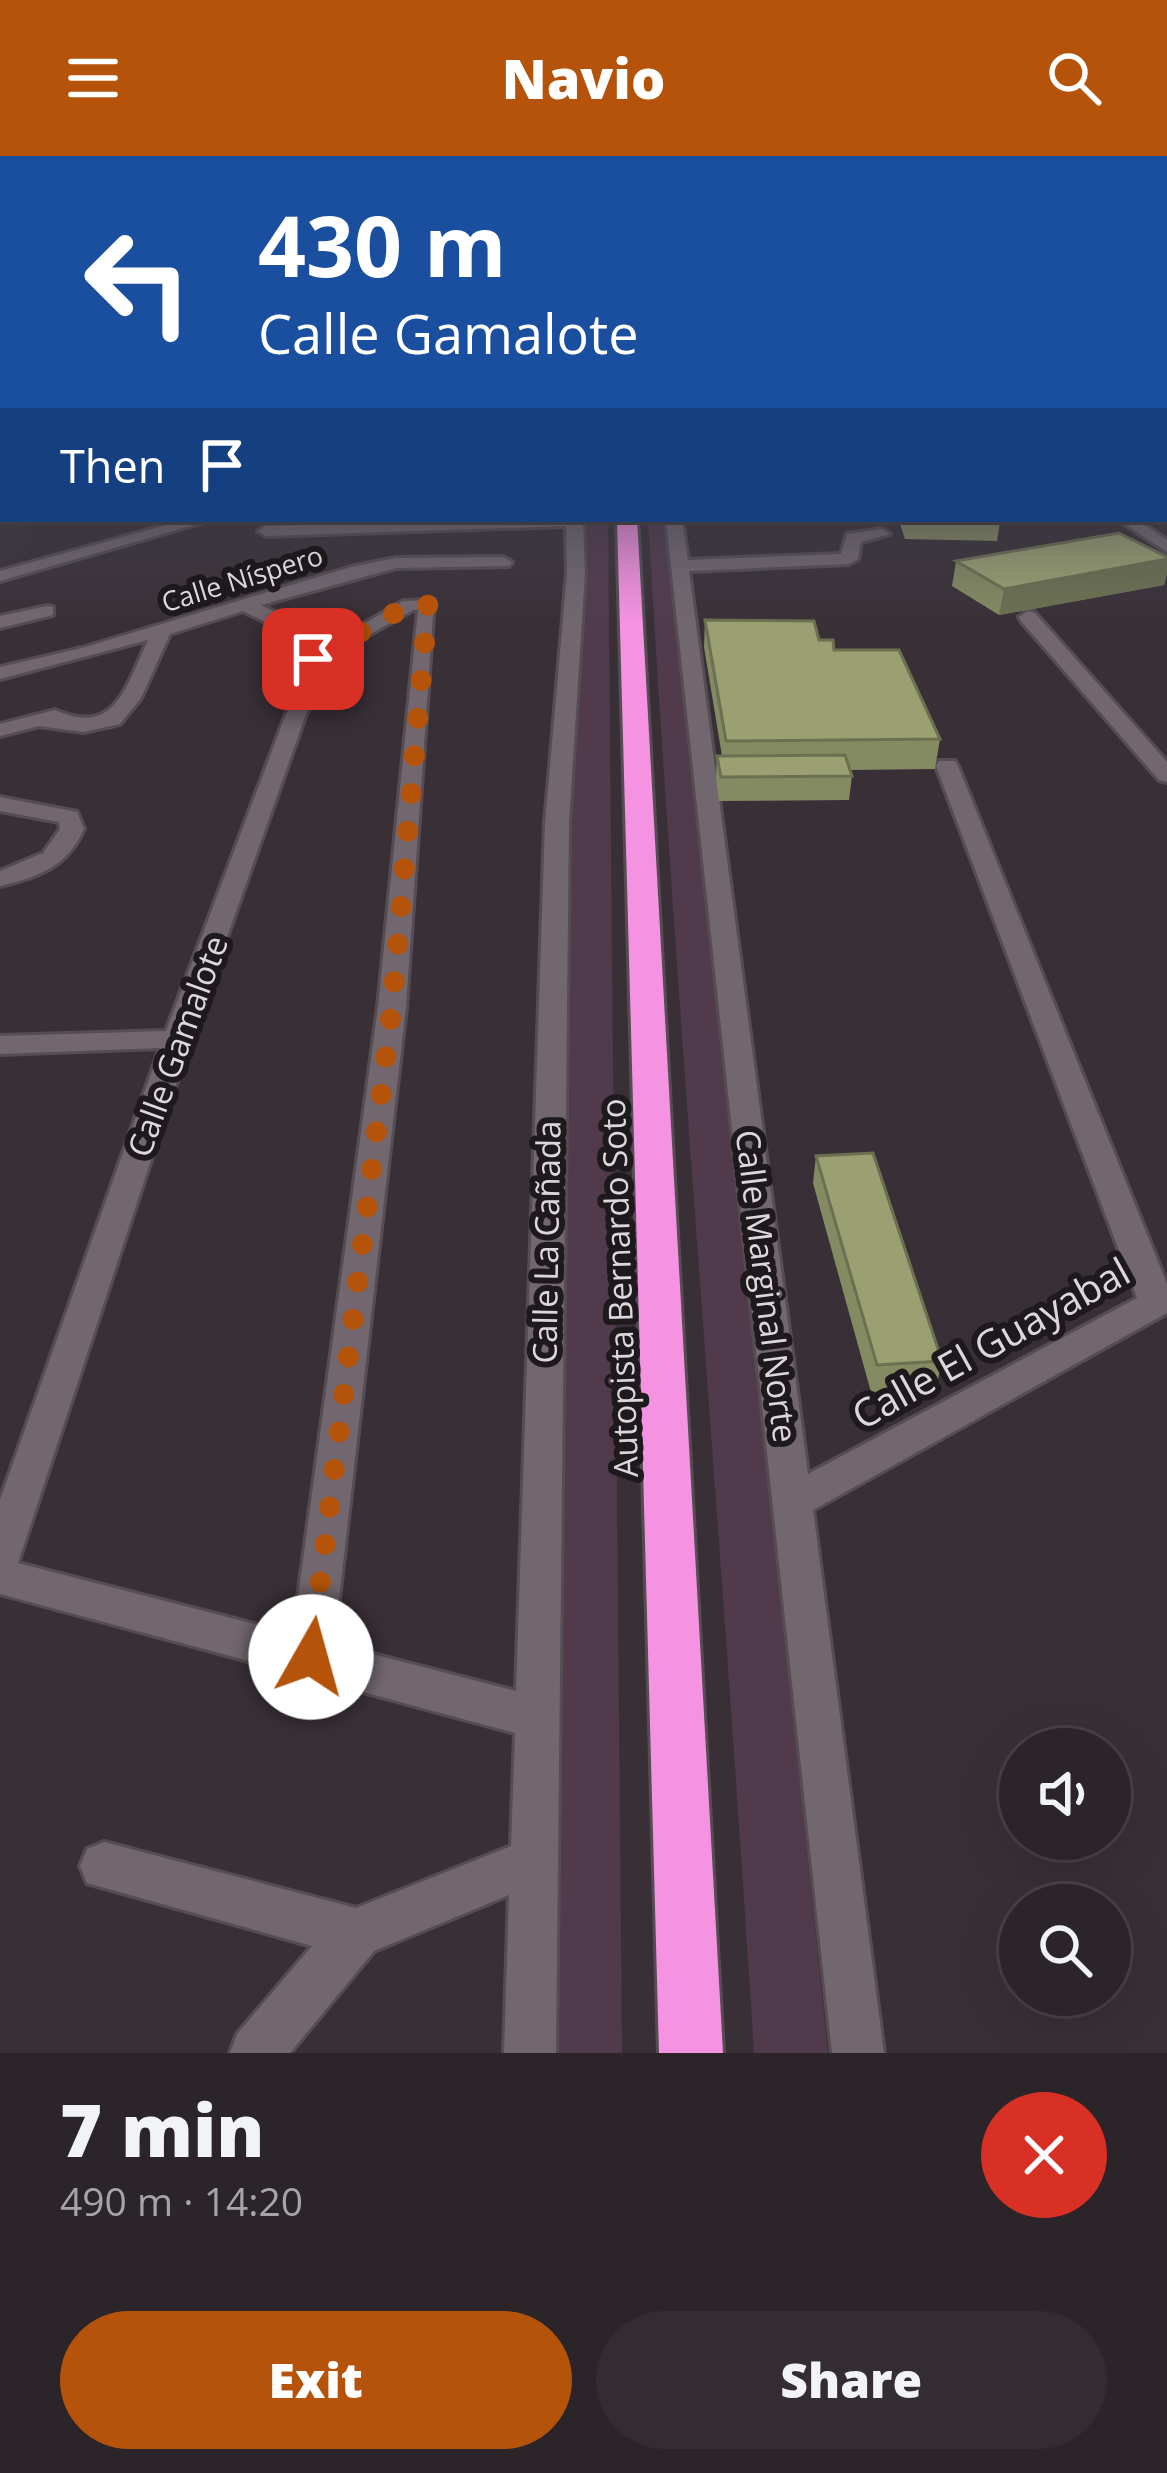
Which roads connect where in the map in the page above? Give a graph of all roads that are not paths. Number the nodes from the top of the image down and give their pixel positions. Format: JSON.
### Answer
{"nodes":[{"id":1,"x":195,"y":522,"type":"edge"},
{"id":2,"x":518,"y":522,"type":"edge"},
{"id":3,"x":574,"y":522,"type":"edge"},
{"id":4,"x":627,"y":522,"type":"edge"},
{"id":5,"x":674,"y":522,"type":"edge"},
{"id":6,"x":1130,"y":522,"type":"edge"},
{"id":7,"x":266,"y":531,"type":"dead end"},
{"id":8,"x":882,"y":534,"type":"dead end"},
{"id":9,"x":1167,"y":547,"type":"edge"},
{"id":10,"x":503,"y":561,"type":"dead end"},
{"id":11,"x":678,"y":566,"type":"junction"},
{"id":12,"x":0,"y":576,"type":"edge"},
{"id":13,"x":246,"y":604,"type":"junction"},
{"id":14,"x":47,"y":611,"type":"dead end"},
{"id":15,"x":1028,"y":617,"type":"dead end"},
{"id":16,"x":0,"y":622,"type":"edge"},
{"id":17,"x":162,"y":630,"type":"junction"},
{"id":18,"x":306,"y":636,"type":"dead end"},
{"id":19,"x":0,"y":673,"type":"edge"},
{"id":20,"x":0,"y":730,"type":"edge"},
{"id":21,"x":947,"y":766,"type":"dead end"},
{"id":22,"x":1167,"y":775,"type":"edge"},
{"id":23,"x":0,"y":804,"type":"edge"},
{"id":24,"x":0,"y":879,"type":"edge"},
{"id":25,"x":177,"y":1040,"type":"junction"},
{"id":26,"x":0,"y":1045,"type":"edge"},
{"id":27,"x":1161,"y":1300,"type":"edge"},
{"id":28,"x":794,"y":1501,"type":"junction"},
{"id":29,"x":0,"y":1558,"type":"edge"},
{"id":30,"x":0,"y":1576,"type":"edge"},
{"id":31,"x":311,"y":1657,"type":"junction"},
{"id":32,"x":537,"y":1718,"type":"junction"},
{"id":33,"x":535,"y":1860,"type":"junction"},
{"id":34,"x":104,"y":1866,"type":"dead end"},
{"id":35,"x":356,"y":1933,"type":"junction"},
{"id":36,"x":256,"y":2053,"type":"edge"},
{"id":37,"x":530,"y":2053,"type":"edge"},
{"id":38,"x":691,"y":2053,"type":"edge"},
{"id":39,"x":858,"y":2053,"type":"edge"}],
"edges":[{"from":1,"to":12,"type":"street"},
{"from":2,"to":7,"type":"street","name":"Calle La Cañada"},
{"from":3,"to":32,"type":"street","name":"Calle La Cañada"},
{"from":4,"to":38,"type":"highway","name":"Autopista Bernardo Soto"},
{"from":5,"to":11,"type":"street","name":"Calle Marginal Norte"},
{"from":6,"to":9,"type":"street"},
{"from":8,"to":11,"type":"street"},
{"from":10,"to":13,"type":"street","name":"Calle Níspero"},
{"from":11,"to":28,"type":"street","name":"Calle Marginal Norte"},
{"from":13,"to":17,"type":"street","name":"Calle Níspero"},
{"from":13,"to":18,"type":"street"},
{"from":14,"to":16,"type":"street"},
{"from":15,"to":22,"type":"street"},
{"from":17,"to":19,"type":"street","name":"Calle Níspero"},
{"from":17,"to":20,"type":"street"},
{"from":21,"to":27,"type":"street"},
{"from":23,"to":24,"type":"street"},
{"from":25,"to":26,"type":"street"},
{"from":25,"to":29,"type":"street","name":"Calle Gamalote"},
{"from":25,"to":31,"type":"street","name":"Calle Gamalote"},
{"from":27,"to":28,"type":"street","name":"Calle El Guayabal"},
{"from":28,"to":39,"type":"street","name":"Calle Marginal Norte"},
{"from":30,"to":31,"type":"street"},
{"from":31,"to":32,"type":"street"},
{"from":32,"to":33,"type":"street","name":"Calle La Cañada"},
{"from":33,"to":35,"type":"street"},
{"from":33,"to":37,"type":"street","name":"Calle La Cañada"},
{"from":34,"to":35,"type":"street"},
{"from":35,"to":36,"type":"street"}]}
